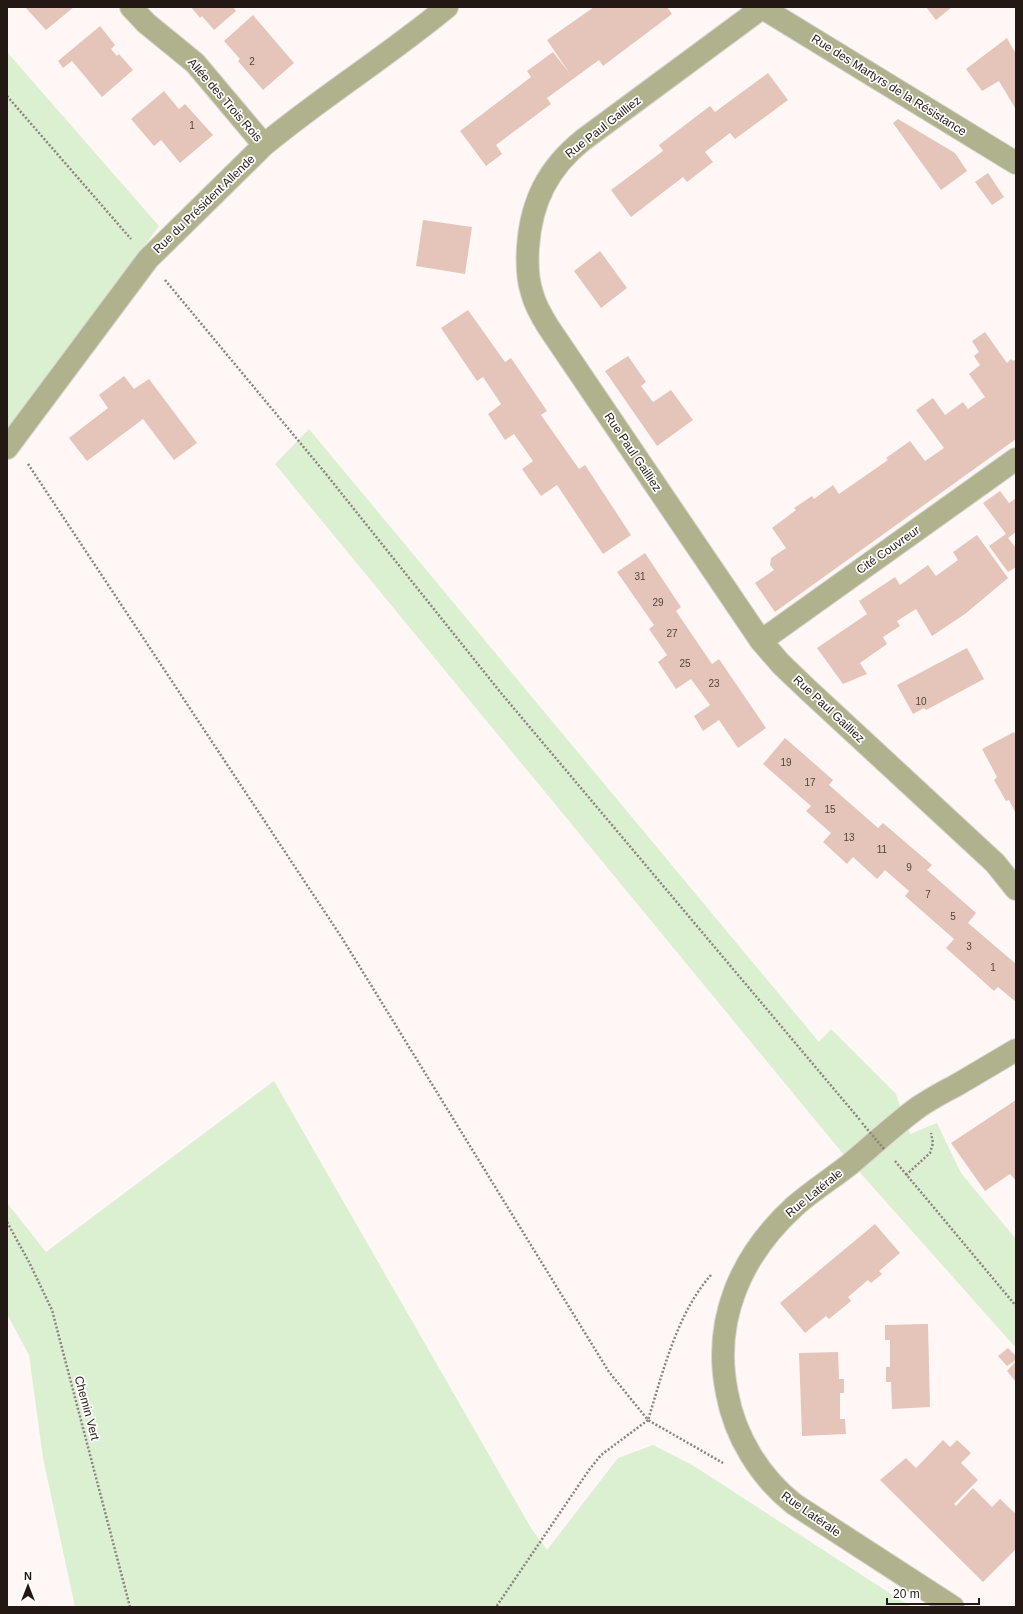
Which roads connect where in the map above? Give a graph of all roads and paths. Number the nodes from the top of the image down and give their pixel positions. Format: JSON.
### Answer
{"nodes":[{"id":1,"x":131,"y":7,"type":"edge"},
{"id":2,"x":446,"y":7,"type":"edge"},
{"id":3,"x":762,"y":7,"type":"edge"},
{"id":4,"x":7,"y":96,"type":"edge"},
{"id":5,"x":264,"y":145,"type":"junction"},
{"id":6,"x":1016,"y":163,"type":"edge"},
{"id":7,"x":148,"y":259,"type":"junction"},
{"id":8,"x":10,"y":444,"type":"edge"},
{"id":9,"x":1016,"y":459,"type":"edge"},
{"id":10,"x":761,"y":641,"type":"junction"},
{"id":11,"x":1016,"y":889,"type":"edge"},
{"id":12,"x":1016,"y":1050,"type":"edge"},
{"id":13,"x":914,"y":1111,"type":"junction"},
{"id":14,"x":881,"y":1150,"type":"junction"},
{"id":15,"x":893,"y":1159,"type":"dead end"},
{"id":16,"x":906,"y":1175,"type":"junction"},
{"id":17,"x":7,"y":1222,"type":"edge"},
{"id":18,"x":1016,"y":1306,"type":"edge"},
{"id":19,"x":130,"y":1607,"type":"edge"},
{"id":20,"x":496,"y":1607,"type":"edge"},
{"id":21,"x":953,"y":1607,"type":"edge"}],
"edges":[{"from":1,"to":5,"type":"street","name":"Allée des Trois Rois"},
{"from":2,"to":5,"type":"street","name":"Rue du Président Allende"},
{"from":3,"to":6,"type":"street","name":"Rue des Martyrs de la Résistance"},
{"from":3,"to":10,"type":"street","name":"Rue Paul Gailliez"},
{"from":4,"to":7,"type":"path"},
{"from":5,"to":7,"type":"street","name":"Rue du Président Allende"},
{"from":7,"to":8,"type":"street","name":"Rue du Président Allende"},
{"from":7,"to":14,"type":"path","bridge":true},
{"from":8,"to":20,"type":"path"},
{"from":9,"to":10,"type":"street","name":"Cité Couvreur"},
{"from":10,"to":11,"type":"street","name":"Rue Paul Gailliez"},
{"from":12,"to":13,"type":"street","name":"Rue Latérale"},
{"from":13,"to":14,"type":"street","name":"Rue Latérale"},
{"from":13,"to":16,"type":"path"},
{"from":14,"to":21,"type":"street","name":"Rue Latérale"},
{"from":15,"to":16,"type":"path"},
{"from":16,"to":18,"type":"path"},
{"from":17,"to":19,"type":"path","name":"Chemin Vert"}]}
